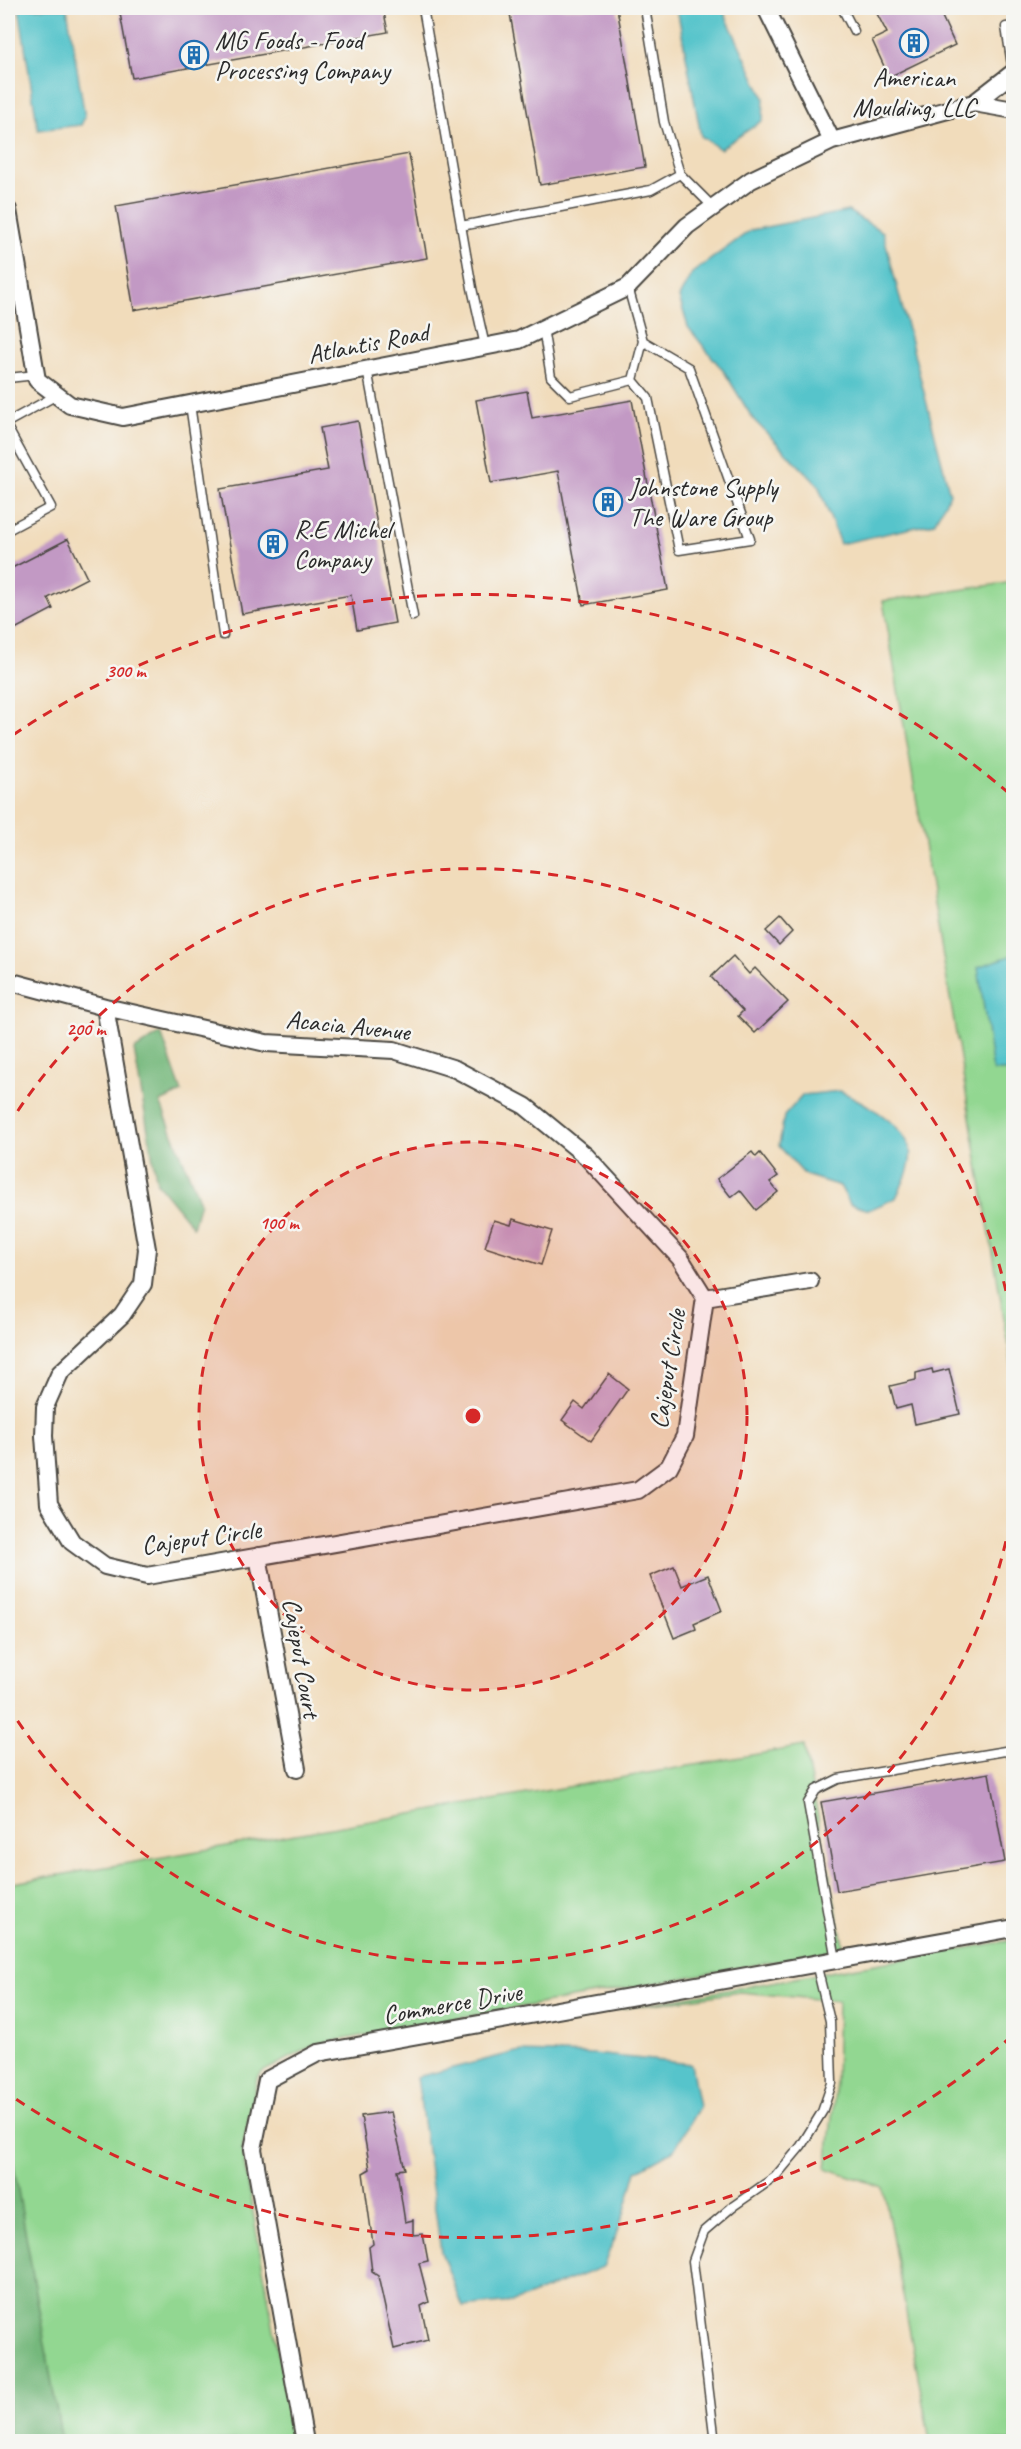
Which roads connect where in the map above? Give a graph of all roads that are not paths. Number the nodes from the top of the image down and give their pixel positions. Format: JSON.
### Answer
{"nodes":[{"id":1,"x":423,"y":8,"type":"edge"},
{"id":2,"x":645,"y":8,"type":"edge"},
{"id":3,"x":766,"y":8,"type":"edge"},
{"id":4,"x":842,"y":8,"type":"edge"},
{"id":5,"x":1014,"y":26,"type":"edge"},
{"id":6,"x":854,"y":31,"type":"dead end"},
{"id":7,"x":1013,"y":72,"type":"edge"},
{"id":8,"x":974,"y":103,"type":"junction"},
{"id":9,"x":1014,"y":110,"type":"edge"},
{"id":10,"x":832,"y":141,"type":"junction"},
{"id":11,"x":680,"y":174,"type":"junction"},
{"id":12,"x":713,"y":207,"type":"junction"},
{"id":13,"x":8,"y":210,"type":"edge"},
{"id":14,"x":461,"y":226,"type":"junction"},
{"id":15,"x":628,"y":287,"type":"junction"},
{"id":16,"x":543,"y":328,"type":"junction"},
{"id":17,"x":643,"y":341,"type":"junction"},
{"id":18,"x":485,"y":346,"type":"junction"},
{"id":19,"x":367,"y":369,"type":"junction"},
{"id":20,"x":36,"y":375,"type":"junction"},
{"id":21,"x":8,"y":378,"type":"edge"},
{"id":22,"x":633,"y":380,"type":"junction"},
{"id":23,"x":57,"y":395,"type":"junction"},
{"id":24,"x":190,"y":404,"type":"junction"},
{"id":25,"x":8,"y":422,"type":"edge"},
{"id":26,"x":8,"y":429,"type":"edge"},
{"id":27,"x":8,"y":530,"type":"edge"},
{"id":28,"x":413,"y":616,"type":"dead end"},
{"id":29,"x":223,"y":635,"type":"dead end"},
{"id":30,"x":8,"y":981,"type":"edge"},
{"id":31,"x":105,"y":1007,"type":"junction"},
{"id":32,"x":810,"y":1281,"type":"dead end"},
{"id":33,"x":705,"y":1298,"type":"junction"},
{"id":34,"x":258,"y":1556,"type":"junction"},
{"id":35,"x":1014,"y":1755,"type":"edge"},
{"id":36,"x":297,"y":1769,"type":"dead end"},
{"id":37,"x":1014,"y":1928,"type":"edge"},
{"id":38,"x":836,"y":1960,"type":"junction"},
{"id":39,"x":816,"y":1964,"type":"junction"},
{"id":40,"x":305,"y":2442,"type":"edge"},
{"id":41,"x":715,"y":2442,"type":"edge"}],
"edges":[{"from":1,"to":14,"type":"lane"},
{"from":2,"to":11,"type":"lane"},
{"from":3,"to":10,"type":"street"},
{"from":4,"to":6,"type":"lane"},
{"from":5,"to":7,"type":"lane"},
{"from":7,"to":8,"type":"street","name":"Atlantis Road"},
{"from":8,"to":9,"type":"street","name":"Atlantis Road"},
{"from":8,"to":10,"type":"street","name":"Atlantis Road"},
{"from":10,"to":12,"type":"street","name":"Atlantis Road"},
{"from":11,"to":12,"type":"lane"},
{"from":11,"to":14,"type":"lane"},
{"from":12,"to":15,"type":"street","name":"Atlantis Road"},
{"from":13,"to":20,"type":"street"},
{"from":14,"to":18,"type":"lane"},
{"from":15,"to":16,"type":"street","name":"Atlantis Road"},
{"from":15,"to":17,"type":"lane"},
{"from":16,"to":18,"type":"street","name":"Atlantis Road"},
{"from":16,"to":22,"type":"lane"},
{"from":17,"to":22,"type":"lane"},
{"from":17,"to":22,"type":"lane"},
{"from":18,"to":19,"type":"street","name":"Atlantis Road"},
{"from":19,"to":24,"type":"street","name":"Atlantis Road"},
{"from":19,"to":28,"type":"lane"},
{"from":20,"to":21,"type":"lane"},
{"from":20,"to":23,"type":"street","name":"Atlantis Road"},
{"from":23,"to":24,"type":"street","name":"Atlantis Road"},
{"from":23,"to":25,"type":"lane"},
{"from":24,"to":29,"type":"lane"},
{"from":26,"to":27,"type":"lane"},
{"from":30,"to":31,"type":"street","name":"Acacia Avenue"},
{"from":31,"to":33,"type":"street","name":"Acacia Avenue"},
{"from":31,"to":34,"type":"street","name":"Cajeput Circle"},
{"from":32,"to":33,"type":"street"},
{"from":33,"to":34,"type":"street","name":"Cajeput Circle"},
{"from":34,"to":36,"type":"street","name":"Cajeput Court"},
{"from":35,"to":38,"type":"lane"},
{"from":37,"to":38,"type":"street","name":"Commerce Drive"},
{"from":38,"to":39,"type":"street","name":"Commerce Drive"},
{"from":39,"to":40,"type":"street","name":"Commerce Drive"},
{"from":39,"to":41,"type":"lane"}]}
